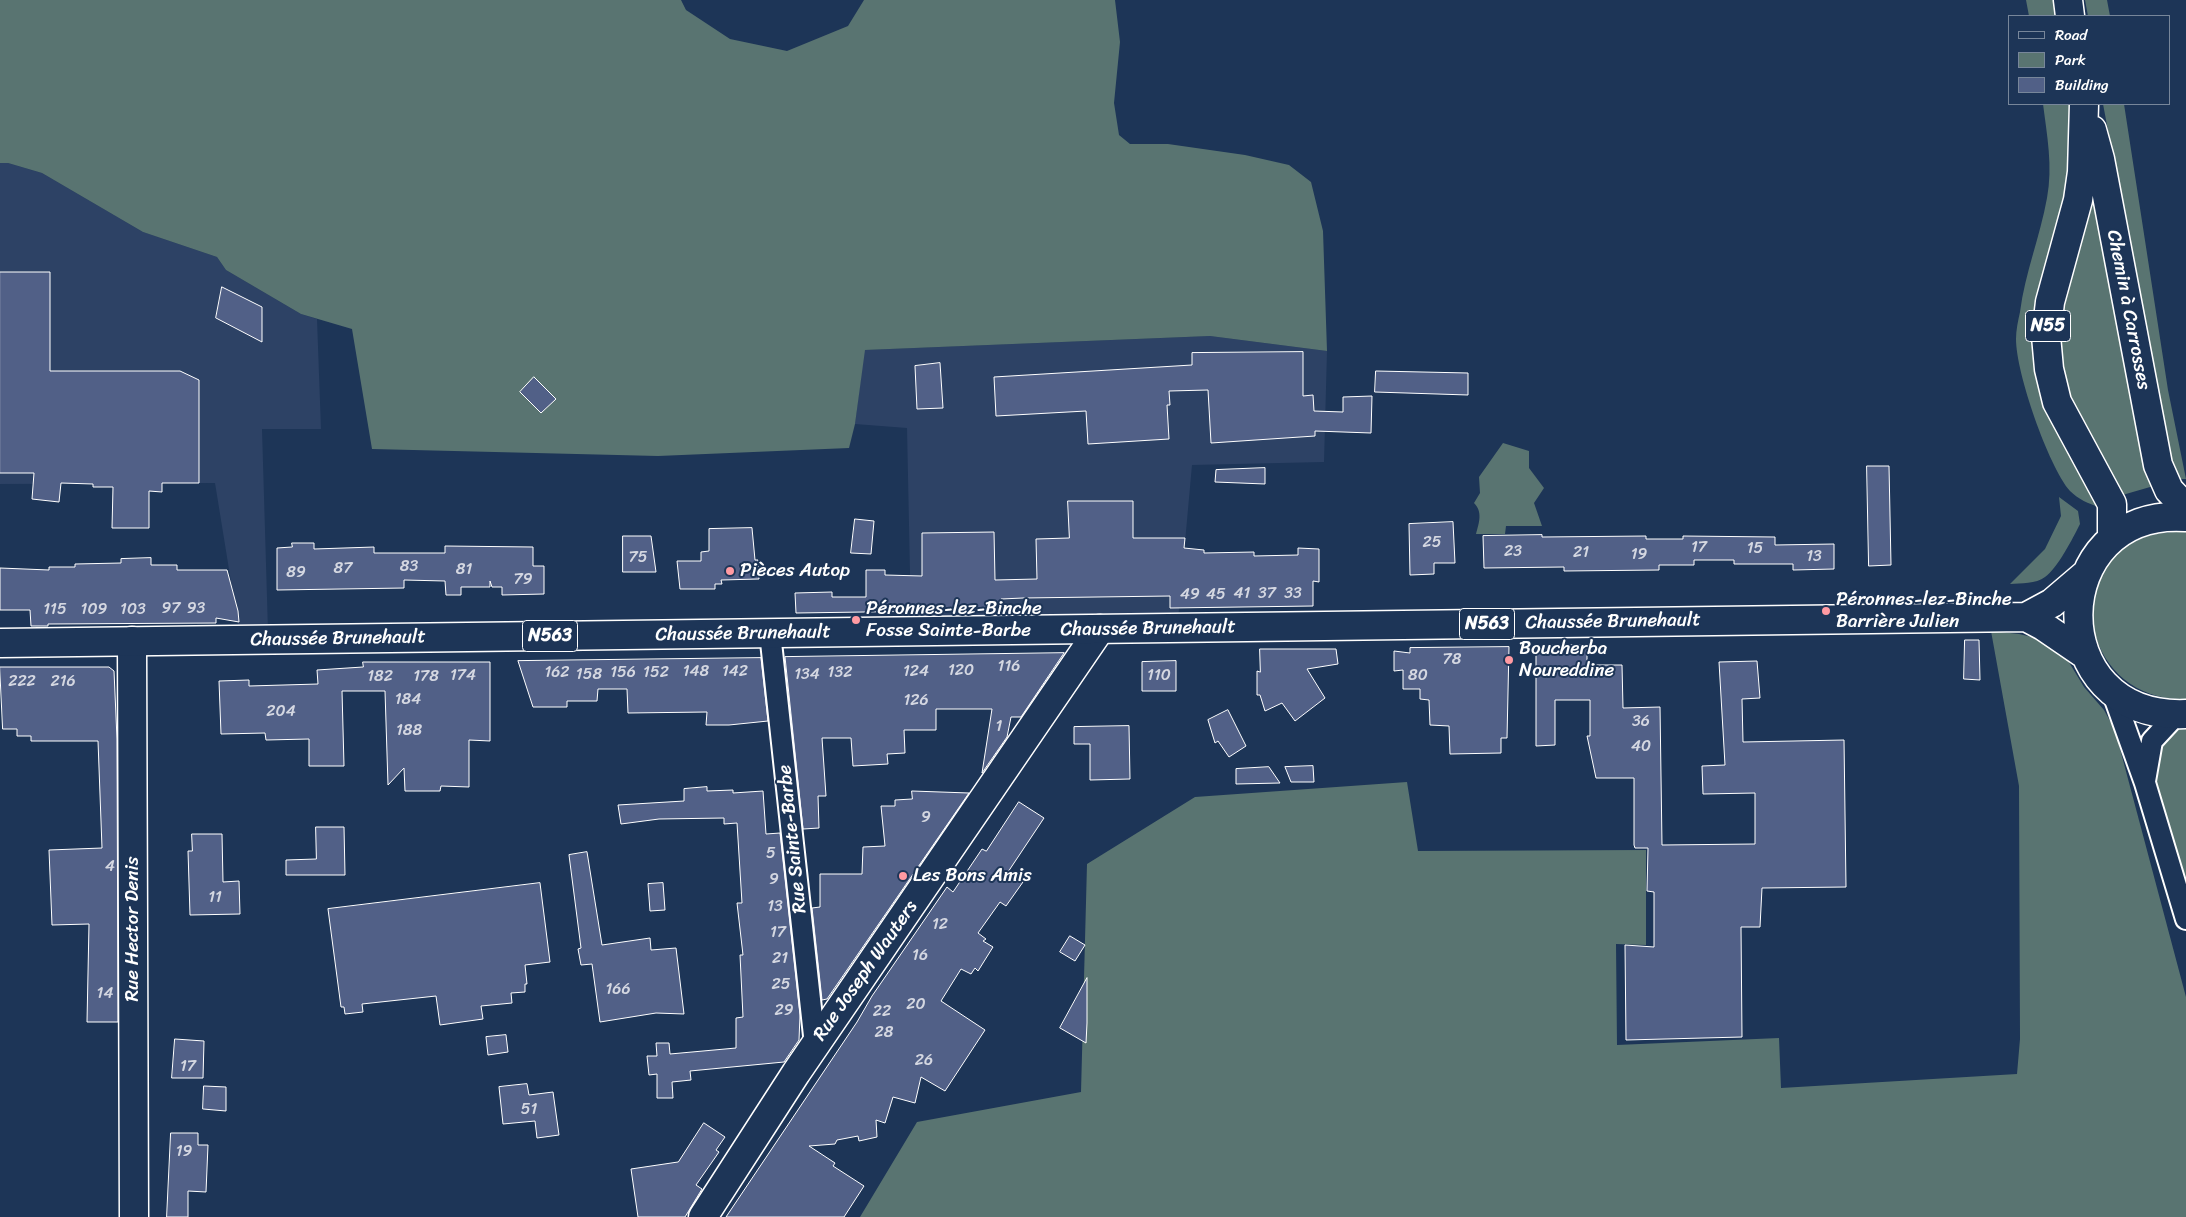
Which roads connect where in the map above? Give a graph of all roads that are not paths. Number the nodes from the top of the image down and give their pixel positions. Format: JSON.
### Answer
{"nodes":[{"id":1,"x":2068,"y":0,"type":"edge"},
{"id":2,"x":2070,"y":15,"type":"edge"},
{"id":3,"x":2084,"y":105,"type":"edge"},
{"id":4,"x":2084,"y":105,"type":"edge"},
{"id":5,"x":2186,"y":508,"type":"edge"},
{"id":6,"x":2186,"y":517,"type":"edge"},
{"id":7,"x":2112,"y":538,"type":"junction"},
{"id":8,"x":2086,"y":574,"type":"junction"},
{"id":9,"x":2026,"y":617,"type":"junction"},
{"id":10,"x":1100,"y":629,"type":"junction"},
{"id":11,"x":770,"y":633,"type":"junction"},
{"id":12,"x":132,"y":641,"type":"junction"},
{"id":13,"x":0,"y":643,"type":"edge"},
{"id":14,"x":2084,"y":654,"type":"junction"},
{"id":15,"x":2112,"y":691,"type":"junction"},
{"id":16,"x":2181,"y":714,"type":"edge"},
{"id":17,"x":2145,"y":783,"type":"junction"},
{"id":18,"x":2186,"y":919,"type":"edge"},
{"id":19,"x":815,"y":1045,"type":"junction"},
{"id":20,"x":134,"y":1217,"type":"edge"},
{"id":21,"x":703,"y":1217,"type":"edge"}],
"edges":[{"from":1,"to":2,"type":"main road"},
{"from":3,"to":5,"type":"main road","name":"Chemin à Carrosses","number":"N55"},
{"from":4,"to":7,"type":"main road","name":"Chemin à Carrosses","number":"N55"},
{"from":6,"to":7,"type":"main road"},
{"from":7,"to":8,"type":"main road"},
{"from":8,"to":9,"type":"main road","name":"Chaussée Brunehault","number":"N563"},
{"from":8,"to":14,"type":"main road"},
{"from":9,"to":10,"type":"main road","name":"Chaussée Brunehault","number":"N563"},
{"from":9,"to":14,"type":"main road"},
{"from":10,"to":11,"type":"main road","name":"Chaussée Brunehault","number":"N563"},
{"from":10,"to":19,"type":"main road","name":"Rue Joseph Wauters"},
{"from":11,"to":12,"type":"main road","name":"Chaussée Brunehault","number":"N563"},
{"from":11,"to":19,"type":"street","name":"Rue Sainte-Barbe"},
{"from":12,"to":13,"type":"main road","name":"Chaussée Brunehault","number":"N563"},
{"from":12,"to":20,"type":"main road","name":"Rue Hector Denis"},
{"from":14,"to":15,"type":"main road"},
{"from":15,"to":16,"type":"main road"},
{"from":15,"to":17,"type":"street"},
{"from":16,"to":17,"type":"street"},
{"from":17,"to":18,"type":"street"},
{"from":19,"to":21,"type":"main road","name":"Rue Joseph Wauters"}]}
